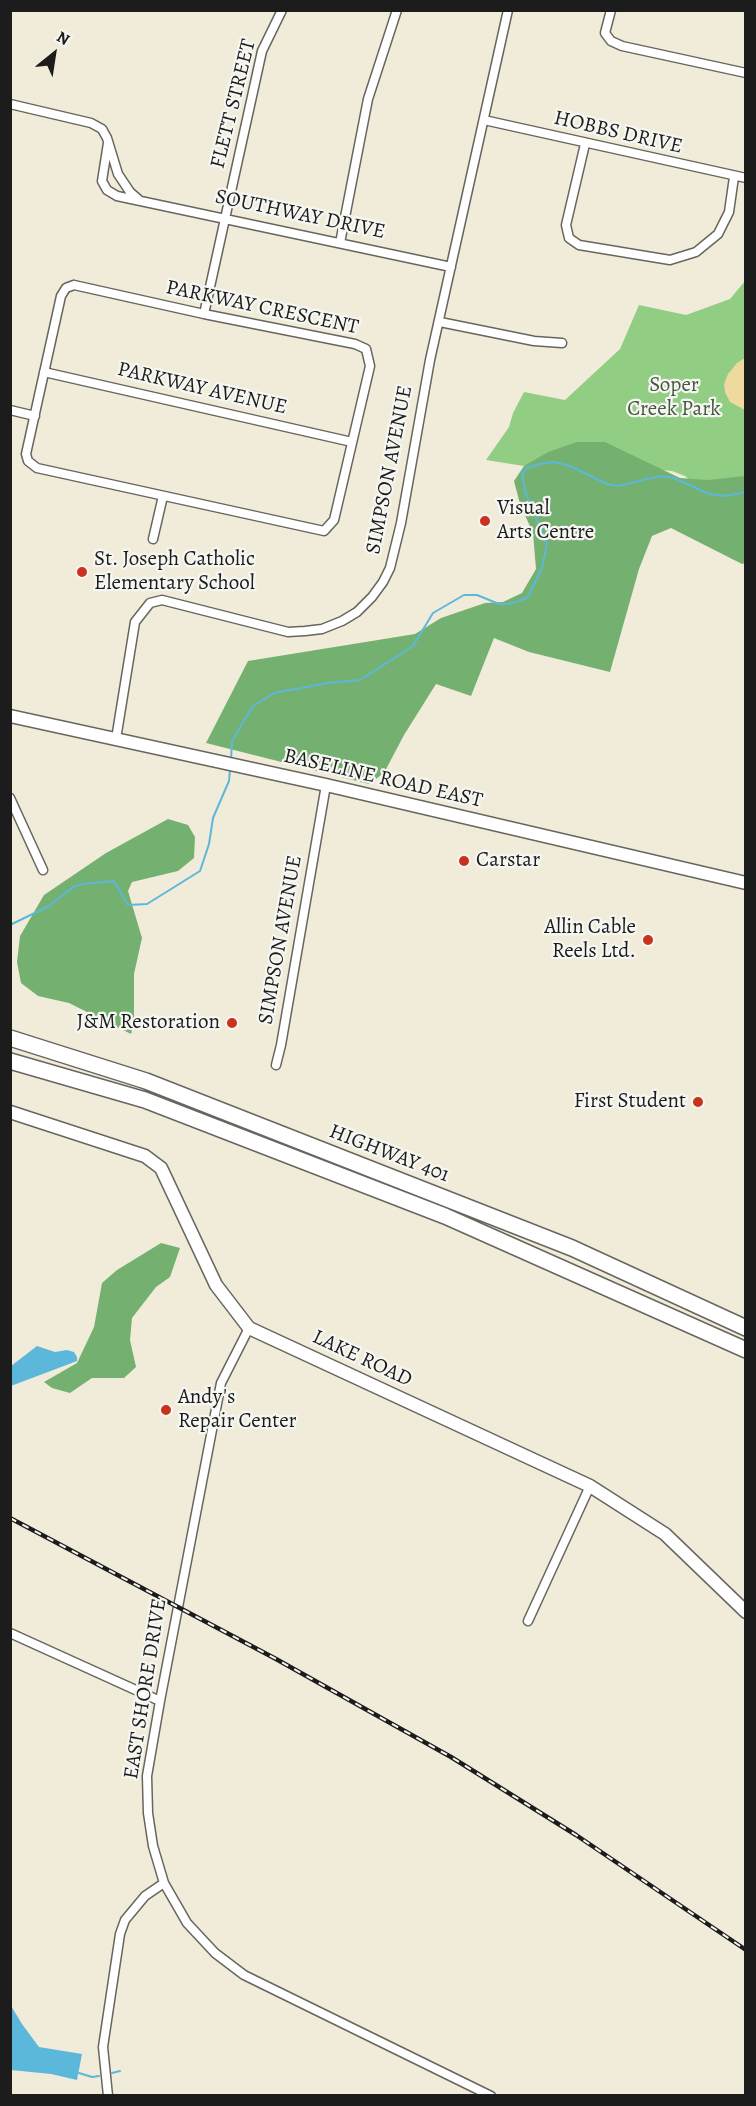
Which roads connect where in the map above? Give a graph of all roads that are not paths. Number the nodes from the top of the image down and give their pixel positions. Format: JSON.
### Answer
{"nodes":[{"id":1,"x":282,"y":10,"type":"edge"},
{"id":2,"x":397,"y":10,"type":"edge"},
{"id":3,"x":508,"y":10,"type":"edge"},
{"id":4,"x":611,"y":10,"type":"edge"},
{"id":5,"x":746,"y":73,"type":"edge"},
{"id":6,"x":10,"y":104,"type":"edge"},
{"id":7,"x":484,"y":120,"type":"junction"},
{"id":8,"x":108,"y":143,"type":"junction"},
{"id":9,"x":585,"y":144,"type":"junction"},
{"id":10,"x":734,"y":177,"type":"junction"},
{"id":11,"x":746,"y":178,"type":"edge"},
{"id":12,"x":141,"y":201,"type":"junction"},
{"id":13,"x":225,"y":218,"type":"junction"},
{"id":14,"x":340,"y":243,"type":"junction"},
{"id":15,"x":451,"y":267,"type":"junction"},
{"id":16,"x":204,"y":314,"type":"junction"},
{"id":17,"x":440,"y":322,"type":"junction"},
{"id":18,"x":562,"y":343,"type":"dead end"},
{"id":19,"x":44,"y":372,"type":"junction"},
{"id":20,"x":10,"y":410,"type":"edge"},
{"id":21,"x":35,"y":416,"type":"junction"},
{"id":22,"x":352,"y":442,"type":"junction"},
{"id":23,"x":163,"y":496,"type":"junction"},
{"id":24,"x":153,"y":539,"type":"dead end"},
{"id":25,"x":10,"y":716,"type":"edge"},
{"id":26,"x":116,"y":739,"type":"junction"},
{"id":27,"x":326,"y":786,"type":"junction"},
{"id":28,"x":10,"y":798,"type":"edge"},
{"id":29,"x":43,"y":870,"type":"dead end"},
{"id":30,"x":746,"y":883,"type":"edge"},
{"id":31,"x":10,"y":1038,"type":"edge"},
{"id":32,"x":10,"y":1061,"type":"edge"},
{"id":33,"x":276,"y":1065,"type":"dead end"},
{"id":34,"x":10,"y":1113,"type":"edge"},
{"id":35,"x":249,"y":1328,"type":"junction"},
{"id":36,"x":746,"y":1328,"type":"edge"},
{"id":37,"x":746,"y":1350,"type":"edge"},
{"id":38,"x":590,"y":1486,"type":"junction"},
{"id":39,"x":746,"y":1612,"type":"edge"},
{"id":40,"x":528,"y":1621,"type":"dead end"},
{"id":41,"x":10,"y":1633,"type":"edge"},
{"id":42,"x":160,"y":1701,"type":"junction"},
{"id":43,"x":165,"y":1883,"type":"junction"},
{"id":44,"x":108,"y":2096,"type":"edge"},
{"id":45,"x":491,"y":2096,"type":"edge"}],
"edges":[{"from":1,"to":13,"type":"street","name":"FLETT STREET"},
{"from":2,"to":14,"type":"street"},
{"from":3,"to":7,"type":"street","name":"SIMPSON AVENUE"},
{"from":4,"to":5,"type":"street"},
{"from":6,"to":8,"type":"street"},
{"from":7,"to":9,"type":"street","name":"HOBBS DRIVE"},
{"from":7,"to":15,"type":"street","name":"SIMPSON AVENUE"},
{"from":8,"to":12,"type":"street"},
{"from":8,"to":12,"type":"street","name":"SOUTHWAY DRIVE"},
{"from":9,"to":10,"type":"street","name":"HOBBS DRIVE"},
{"from":9,"to":10,"type":"street"},
{"from":10,"to":11,"type":"street","name":"HOBBS DRIVE"},
{"from":12,"to":13,"type":"street","name":"SOUTHWAY DRIVE"},
{"from":13,"to":14,"type":"street","name":"SOUTHWAY DRIVE"},
{"from":13,"to":16,"type":"street","name":"FLETT STREET"},
{"from":14,"to":15,"type":"street","name":"SOUTHWAY DRIVE"},
{"from":15,"to":17,"type":"street","name":"SIMPSON AVENUE"},
{"from":16,"to":19,"type":"street","name":"PARKWAY CRESCENT"},
{"from":16,"to":22,"type":"street","name":"PARKWAY CRESCENT"},
{"from":17,"to":18,"type":"street"},
{"from":17,"to":26,"type":"street","name":"SIMPSON AVENUE"},
{"from":19,"to":21,"type":"street","name":"PARKWAY CRESCENT"},
{"from":19,"to":22,"type":"street","name":"PARKWAY AVENUE"},
{"from":20,"to":21,"type":"street"},
{"from":21,"to":23,"type":"street","name":"PARKWAY CRESCENT"},
{"from":22,"to":23,"type":"street","name":"PARKWAY CRESCENT"},
{"from":23,"to":24,"type":"street"},
{"from":25,"to":26,"type":"street","name":"BASELINE ROAD EAST"},
{"from":26,"to":27,"type":"street","name":"BASELINE ROAD EAST"},
{"from":27,"to":30,"type":"street","name":"BASELINE ROAD EAST"},
{"from":27,"to":33,"type":"street","name":"SIMPSON AVENUE"},
{"from":28,"to":29,"type":"street"},
{"from":31,"to":36,"type":"highway","name":"HIGHWAY 401"},
{"from":32,"to":37,"type":"highway","name":"HIGHWAY 401"},
{"from":34,"to":35,"type":"street","name":"LAKE ROAD"},
{"from":35,"to":38,"type":"street","name":"LAKE ROAD"},
{"from":35,"to":42,"type":"street","name":"EAST SHORE DRIVE"},
{"from":38,"to":39,"type":"street","name":"LAKE ROAD"},
{"from":38,"to":40,"type":"street"},
{"from":41,"to":42,"type":"street"},
{"from":42,"to":43,"type":"street","name":"EAST SHORE DRIVE"},
{"from":43,"to":44,"type":"street"},
{"from":43,"to":45,"type":"street","name":"EAST SHORE DRIVE"}]}
